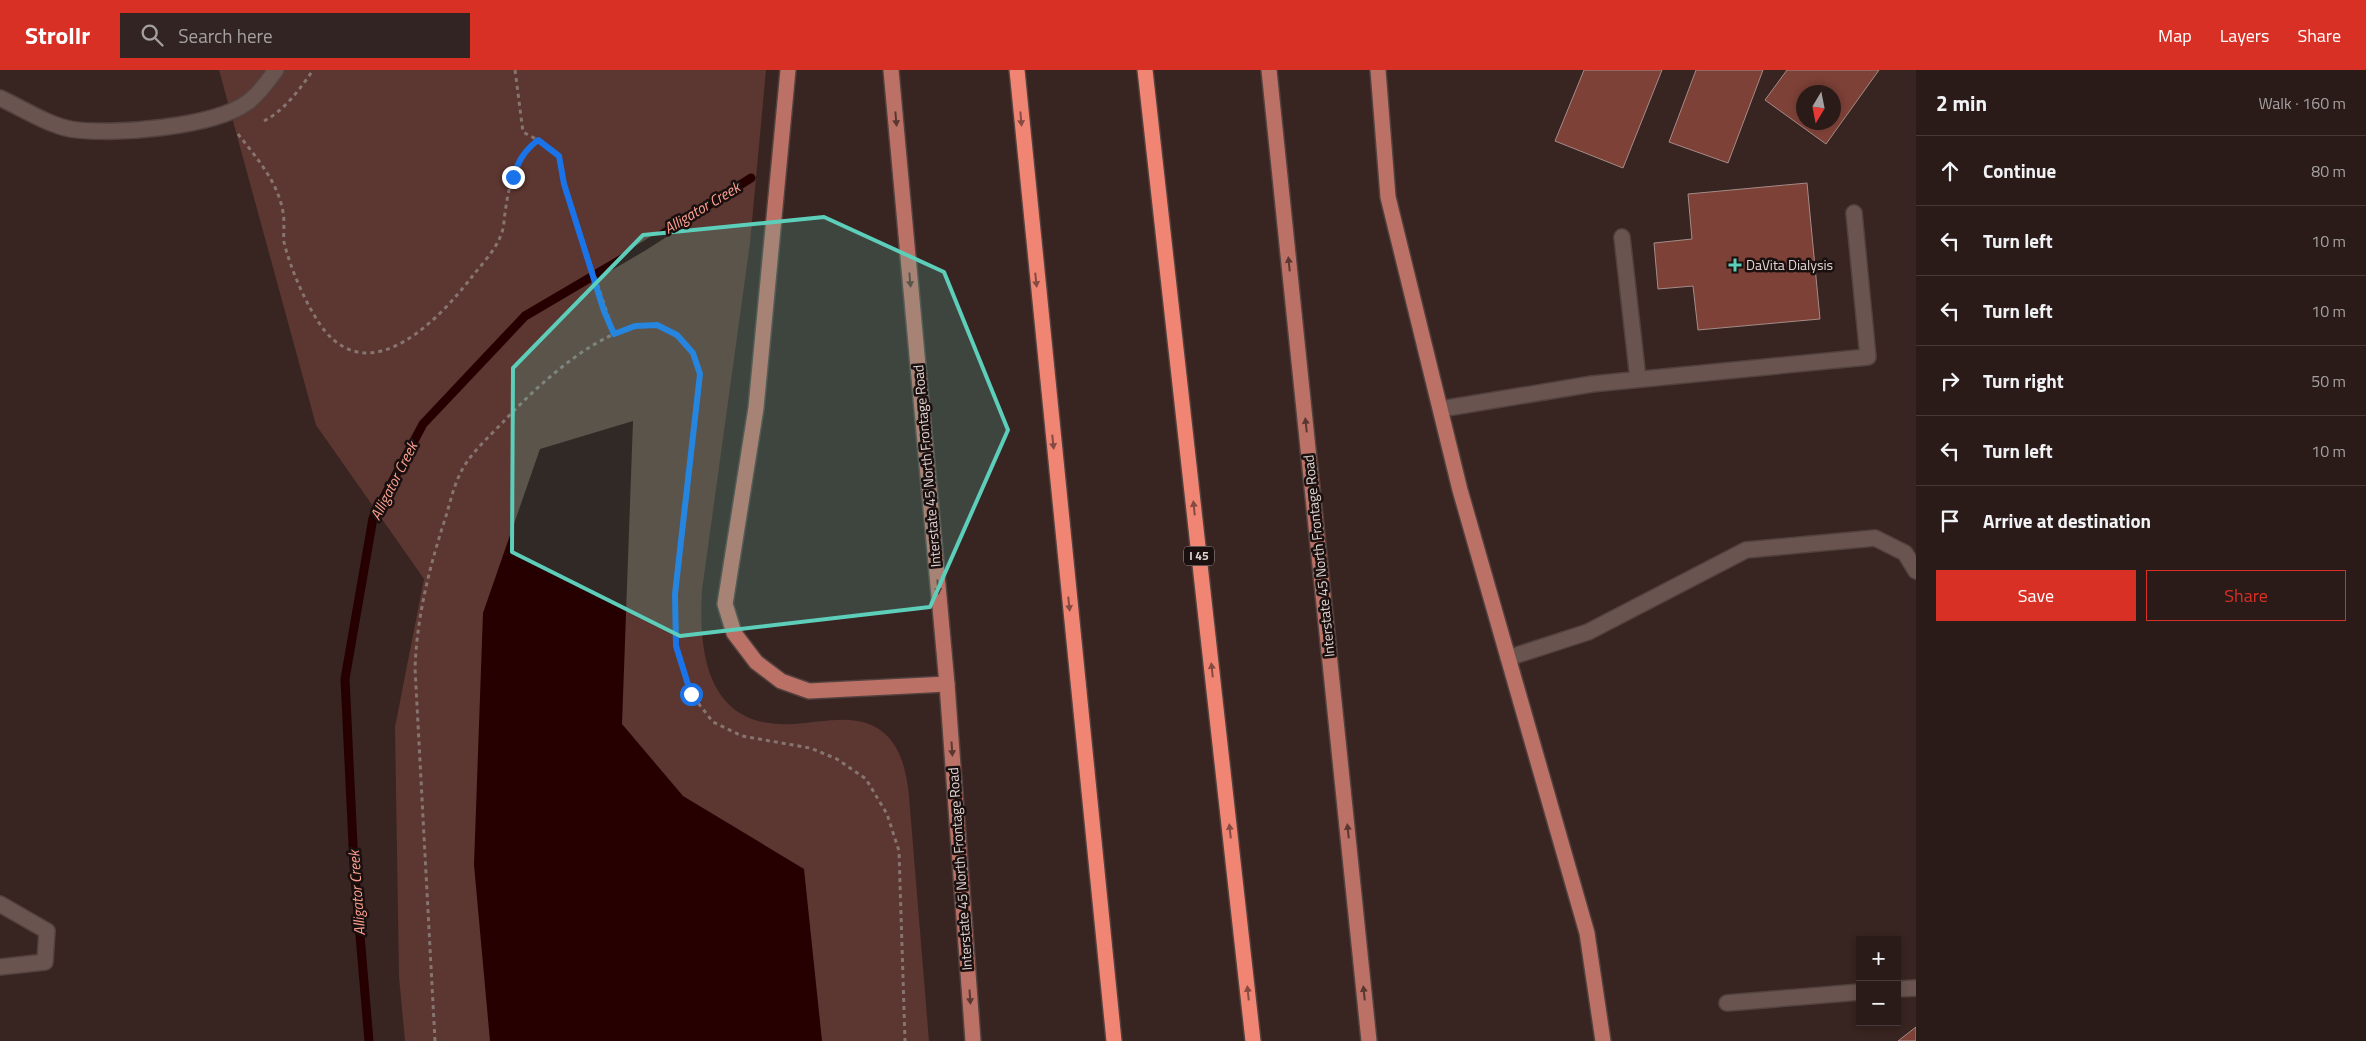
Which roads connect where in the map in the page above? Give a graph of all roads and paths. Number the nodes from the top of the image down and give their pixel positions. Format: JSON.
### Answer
{"nodes":[{"id":1,"x":276,"y":70,"type":"edge"},
{"id":2,"x":515,"y":70,"type":"edge"},
{"id":3,"x":788,"y":70,"type":"edge"},
{"id":4,"x":891,"y":70,"type":"edge"},
{"id":5,"x":1016,"y":70,"type":"edge"},
{"id":6,"x":1145,"y":70,"type":"edge"},
{"id":7,"x":1270,"y":70,"type":"edge"},
{"id":8,"x":1378,"y":70,"type":"edge"},
{"id":9,"x":0,"y":99,"type":"edge"},
{"id":10,"x":238,"y":134,"type":"dead end"},
{"id":11,"x":538,"y":140,"type":"junction"},
{"id":12,"x":1854,"y":213,"type":"dead end"},
{"id":13,"x":1622,"y":238,"type":"dead end"},
{"id":14,"x":614,"y":334,"type":"junction"},
{"id":15,"x":1638,"y":379,"type":"junction"},
{"id":16,"x":1440,"y":409,"type":"junction"},
{"id":17,"x":1916,"y":572,"type":"edge"},
{"id":18,"x":1508,"y":658,"type":"junction"},
{"id":19,"x":947,"y":684,"type":"junction"},
{"id":20,"x":0,"y":904,"type":"edge"},
{"id":21,"x":0,"y":967,"type":"edge"},
{"id":22,"x":1916,"y":988,"type":"edge"},
{"id":23,"x":1901,"y":989,"type":"edge"},
{"id":24,"x":1856,"y":992,"type":"edge"},
{"id":25,"x":1727,"y":1003,"type":"dead end"},
{"id":26,"x":435,"y":1041,"type":"edge"},
{"id":27,"x":905,"y":1041,"type":"edge"},
{"id":28,"x":973,"y":1041,"type":"edge"},
{"id":29,"x":1114,"y":1041,"type":"edge"},
{"id":30,"x":1253,"y":1041,"type":"edge"},
{"id":31,"x":1369,"y":1041,"type":"edge"},
{"id":32,"x":1603,"y":1041,"type":"edge"}],
"edges":[{"from":1,"to":9,"type":"street"},
{"from":2,"to":11,"type":"path"},
{"from":3,"to":19,"type":"main road"},
{"from":4,"to":19,"type":"main road","name":"Interstate 45 North Frontage Road","one_way":true},
{"from":5,"to":29,"type":"highway","one_way":true},
{"from":30,"to":6,"type":"highway","number":"I 45","one_way":true},
{"from":31,"to":7,"type":"main road","name":"Interstate 45 North Frontage Road","one_way":true},
{"from":8,"to":16,"type":"main road"},
{"from":10,"to":11,"type":"path"},
{"from":11,"to":14,"type":"path"},
{"from":12,"to":15,"type":"street"},
{"from":13,"to":15,"type":"street"},
{"from":14,"to":26,"type":"path"},
{"from":14,"to":27,"type":"path"},
{"from":15,"to":16,"type":"street"},
{"from":16,"to":18,"type":"main road"},
{"from":17,"to":18,"type":"street"},
{"from":18,"to":32,"type":"main road"},
{"from":19,"to":28,"type":"main road","name":"Interstate 45 North Frontage Road","one_way":true},
{"from":20,"to":21,"type":"street"},
{"from":22,"to":23,"type":"street"},
{"from":24,"to":25,"type":"street"}]}
